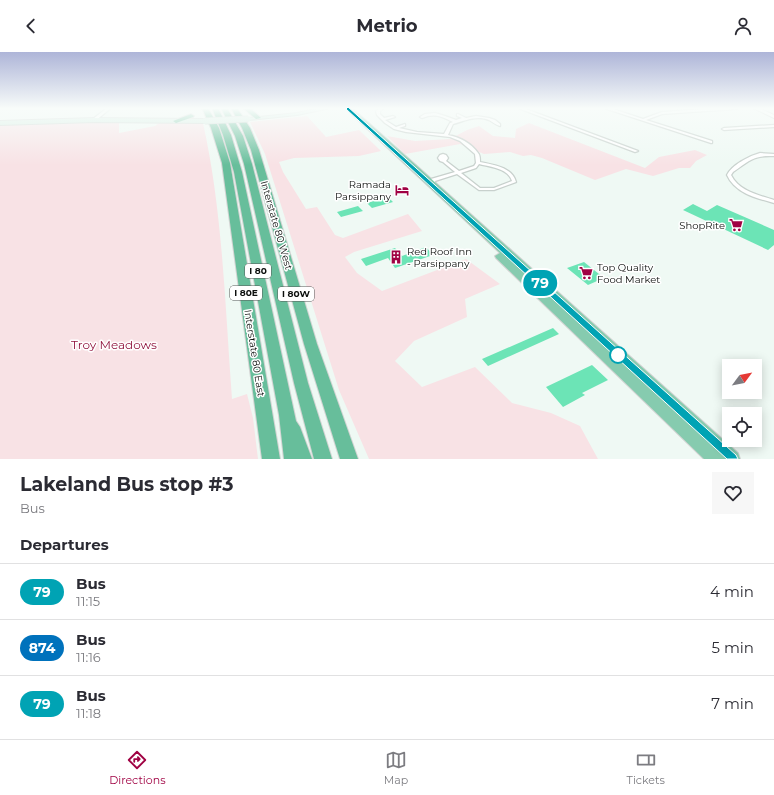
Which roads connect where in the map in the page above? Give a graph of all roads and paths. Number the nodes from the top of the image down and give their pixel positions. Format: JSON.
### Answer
{"nodes":[{"id":1,"x":214,"y":127,"type":"edge"},
{"id":2,"x":224,"y":127,"type":"edge"},
{"id":3,"x":234,"y":127,"type":"edge"},
{"id":4,"x":245,"y":127,"type":"edge"},
{"id":5,"x":361,"y":127,"type":"edge"},
{"id":6,"x":369,"y":127,"type":"edge"},
{"id":7,"x":449,"y":127,"type":"edge"},
{"id":8,"x":570,"y":127,"type":"edge"},
{"id":9,"x":665,"y":127,"type":"edge"},
{"id":10,"x":757,"y":127,"type":"edge"},
{"id":11,"x":396,"y":128,"type":"edge"},
{"id":12,"x":724,"y":129,"type":"dead end"},
{"id":13,"x":445,"y":136,"type":"junction"},
{"id":14,"x":711,"y":142,"type":"dead end"},
{"id":15,"x":636,"y":151,"type":"dead end"},
{"id":16,"x":774,"y":155,"type":"edge"},
{"id":17,"x":444,"y":161,"type":"dead end"},
{"id":18,"x":478,"y":163,"type":"junction"},
{"id":19,"x":458,"y":173,"type":"junction"},
{"id":20,"x":436,"y":182,"type":"junction"},
{"id":21,"x":774,"y":202,"type":"edge"},
{"id":22,"x":287,"y":415,"type":"junction"},
{"id":23,"x":271,"y":459,"type":"edge"},
{"id":24,"x":293,"y":459,"type":"edge"},
{"id":25,"x":303,"y":459,"type":"edge"},
{"id":26,"x":323,"y":459,"type":"edge"},
{"id":27,"x":349,"y":459,"type":"edge"},
{"id":28,"x":716,"y":459,"type":"edge"},
{"id":29,"x":732,"y":459,"type":"edge"}],
"edges":[{"from":1,"to":23,"type":"highway","name":"Interstate 80 East","number":"I 80E"},
{"from":2,"to":22,"type":"highway","number":"I 80"},
{"from":3,"to":26,"type":"highway","number":"I 80"},
{"from":4,"to":27,"type":"highway","name":"Interstate 80 West","number":"I 80W"},
{"from":5,"to":28,"type":"highway"},
{"from":6,"to":20,"type":"highway"},
{"from":7,"to":13,"type":"street"},
{"from":8,"to":15,"type":"street"},
{"from":9,"to":14,"type":"street"},
{"from":10,"to":12,"type":"street"},
{"from":11,"to":13,"type":"street"},
{"from":13,"to":18,"type":"street"},
{"from":16,"to":21,"type":"street"},
{"from":17,"to":19,"type":"street"},
{"from":18,"to":19,"type":"street"},
{"from":18,"to":19,"type":"street"},
{"from":19,"to":20,"type":"street"},
{"from":20,"to":29,"type":"highway"},
{"from":22,"to":24,"type":"highway","number":"I 80"},
{"from":22,"to":25,"type":"highway"}]}
